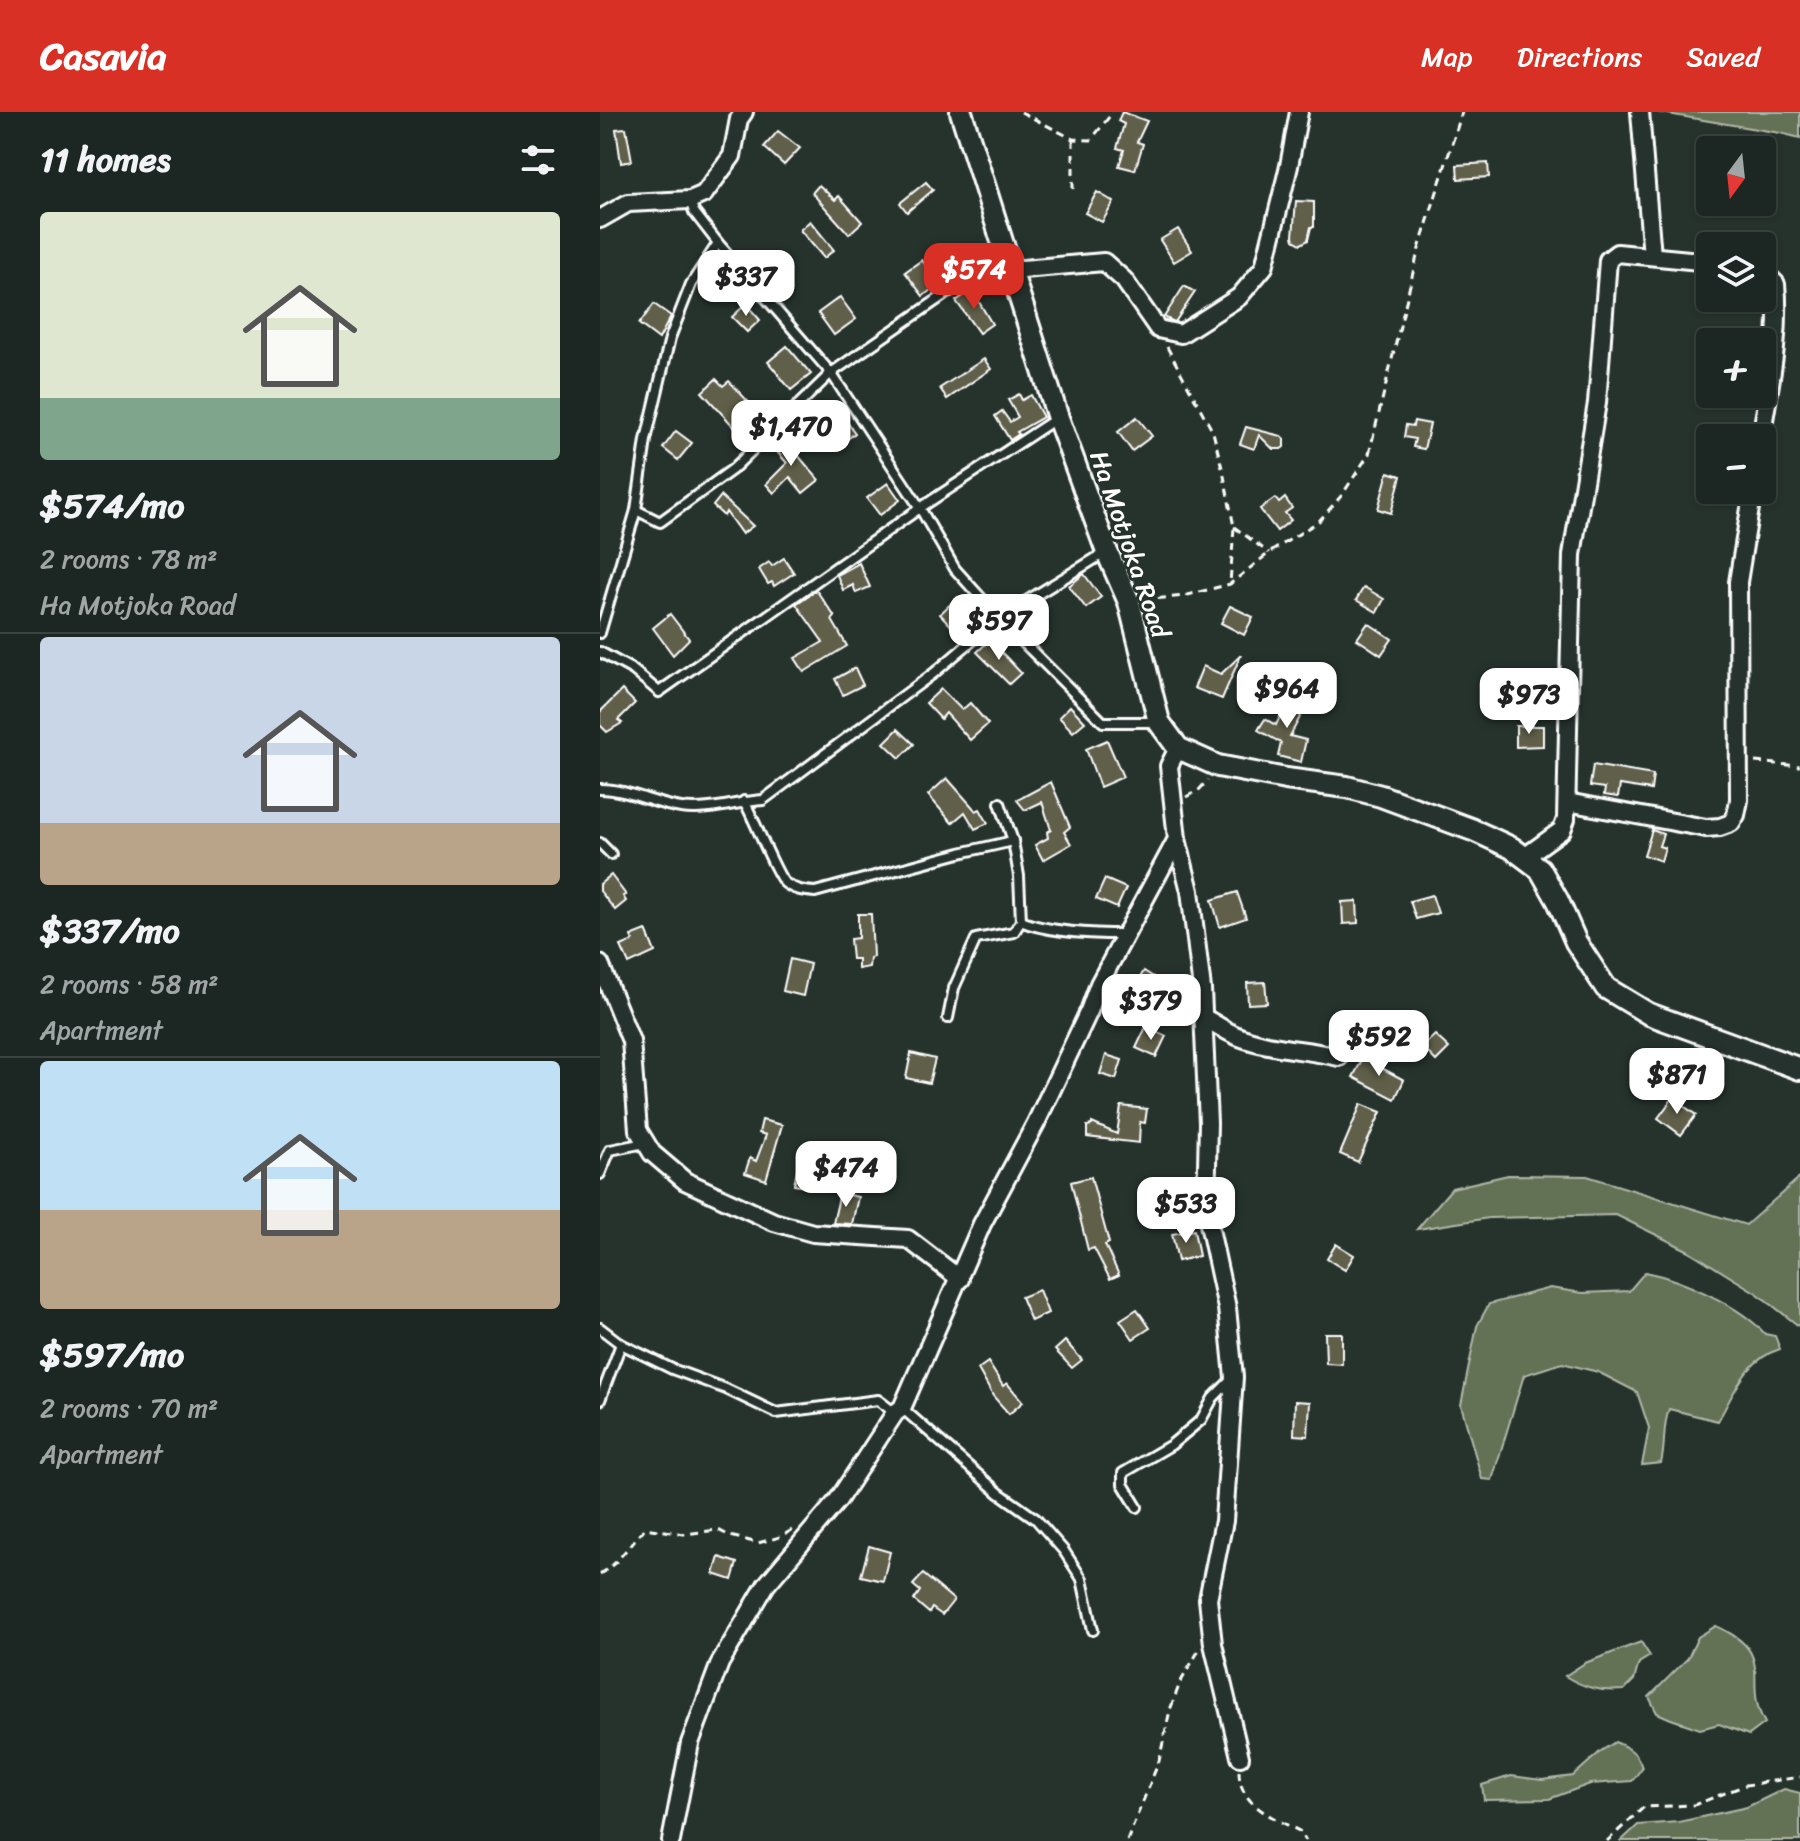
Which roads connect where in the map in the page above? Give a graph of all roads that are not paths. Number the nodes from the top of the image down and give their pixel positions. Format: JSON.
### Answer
{"nodes":[{"id":1,"x":744,"y":112,"type":"edge"},
{"id":2,"x":961,"y":112,"type":"edge"},
{"id":3,"x":1299,"y":112,"type":"edge"},
{"id":4,"x":1640,"y":112,"type":"edge"},
{"id":5,"x":690,"y":200,"type":"junction"},
{"id":6,"x":600,"y":219,"type":"edge"},
{"id":7,"x":718,"y":243,"type":"junction"},
{"id":8,"x":1652,"y":256,"type":"junction"},
{"id":9,"x":1696,"y":261,"type":"edge"},
{"id":10,"x":1009,"y":264,"type":"junction"},
{"id":11,"x":1776,"y":284,"type":"edge"},
{"id":12,"x":831,"y":373,"type":"junction"},
{"id":13,"x":1058,"y":418,"type":"junction"},
{"id":14,"x":1763,"y":424,"type":"edge"},
{"id":15,"x":1751,"y":504,"type":"edge"},
{"id":16,"x":920,"y":508,"type":"junction"},
{"id":17,"x":636,"y":510,"type":"junction"},
{"id":18,"x":1107,"y":552,"type":"junction"},
{"id":19,"x":999,"y":618,"type":"junction"},
{"id":20,"x":600,"y":633,"type":"edge"},
{"id":21,"x":600,"y":652,"type":"edge"},
{"id":22,"x":1159,"y":722,"type":"junction"},
{"id":23,"x":1178,"y":748,"type":"junction"},
{"id":24,"x":600,"y":789,"type":"edge"},
{"id":25,"x":744,"y":801,"type":"junction"},
{"id":26,"x":1567,"y":802,"type":"junction"},
{"id":27,"x":1000,"y":803,"type":"dead end"},
{"id":28,"x":1177,"y":839,"type":"junction"},
{"id":29,"x":1013,"y":841,"type":"junction"},
{"id":30,"x":600,"y":843,"type":"edge"},
{"id":31,"x":611,"y":854,"type":"dead end"},
{"id":32,"x":1526,"y":856,"type":"junction"},
{"id":33,"x":1021,"y":921,"type":"junction"},
{"id":34,"x":1125,"y":934,"type":"junction"},
{"id":35,"x":600,"y":964,"type":"edge"},
{"id":36,"x":1203,"y":1017,"type":"junction"},
{"id":37,"x":948,"y":1018,"type":"dead end"},
{"id":38,"x":1339,"y":1057,"type":"dead end"},
{"id":39,"x":1800,"y":1069,"type":"edge"},
{"id":40,"x":646,"y":1143,"type":"junction"},
{"id":41,"x":600,"y":1174,"type":"edge"},
{"id":42,"x":960,"y":1279,"type":"junction"},
{"id":43,"x":600,"y":1328,"type":"edge"},
{"id":44,"x":621,"y":1344,"type":"junction"},
{"id":45,"x":1234,"y":1377,"type":"junction"},
{"id":46,"x":600,"y":1400,"type":"edge"},
{"id":47,"x":899,"y":1410,"type":"junction"},
{"id":48,"x":1137,"y":1507,"type":"dead end"},
{"id":49,"x":1093,"y":1630,"type":"dead end"},
{"id":50,"x":1240,"y":1757,"type":"road end"},
{"id":51,"x":671,"y":1841,"type":"edge"}],
"edges":[{"from":1,"to":5,"type":"street"},
{"from":2,"to":10,"type":"street","name":"Ha Motjoka Road"},
{"from":3,"to":10,"type":"street"},
{"from":4,"to":8,"type":"street"},
{"from":5,"to":6,"type":"street"},
{"from":5,"to":7,"type":"lane"},
{"from":7,"to":12,"type":"lane"},
{"from":7,"to":17,"type":"lane"},
{"from":8,"to":9,"type":"street"},
{"from":8,"to":26,"type":"street"},
{"from":10,"to":12,"type":"lane"},
{"from":10,"to":13,"type":"street","name":"Ha Motjoka Road"},
{"from":11,"to":14,"type":"street"},
{"from":12,"to":16,"type":"lane"},
{"from":12,"to":17,"type":"lane"},
{"from":13,"to":16,"type":"lane"},
{"from":13,"to":18,"type":"street","name":"Ha Motjoka Road"},
{"from":15,"to":26,"type":"street"},
{"from":16,"to":19,"type":"lane"},
{"from":16,"to":21,"type":"lane"},
{"from":17,"to":20,"type":"lane"},
{"from":18,"to":19,"type":"lane"},
{"from":18,"to":22,"type":"street","name":"Ha Motjoka Road"},
{"from":19,"to":22,"type":"lane"},
{"from":19,"to":25,"type":"lane"},
{"from":22,"to":23,"type":"street","name":"Ha Motjoka Road"},
{"from":23,"to":28,"type":"street"},
{"from":23,"to":32,"type":"street","name":"Ha Motjoka Road"},
{"from":24,"to":25,"type":"lane"},
{"from":25,"to":29,"type":"lane"},
{"from":26,"to":32,"type":"street"},
{"from":27,"to":29,"type":"lane"},
{"from":28,"to":34,"type":"street"},
{"from":28,"to":36,"type":"street"},
{"from":29,"to":33,"type":"lane"},
{"from":30,"to":31,"type":"lane"},
{"from":32,"to":39,"type":"street","name":"Ha Motjoka Road"},
{"from":33,"to":34,"type":"lane"},
{"from":33,"to":37,"type":"lane"},
{"from":34,"to":42,"type":"street"},
{"from":35,"to":40,"type":"street"},
{"from":36,"to":38,"type":"street"},
{"from":36,"to":45,"type":"street"},
{"from":40,"to":41,"type":"lane"},
{"from":40,"to":42,"type":"street"},
{"from":42,"to":47,"type":"street"},
{"from":43,"to":44,"type":"lane"},
{"from":44,"to":46,"type":"lane"},
{"from":44,"to":47,"type":"lane"},
{"from":45,"to":48,"type":"lane"},
{"from":45,"to":50,"type":"street"},
{"from":47,"to":49,"type":"lane"},
{"from":47,"to":51,"type":"street"}]}
